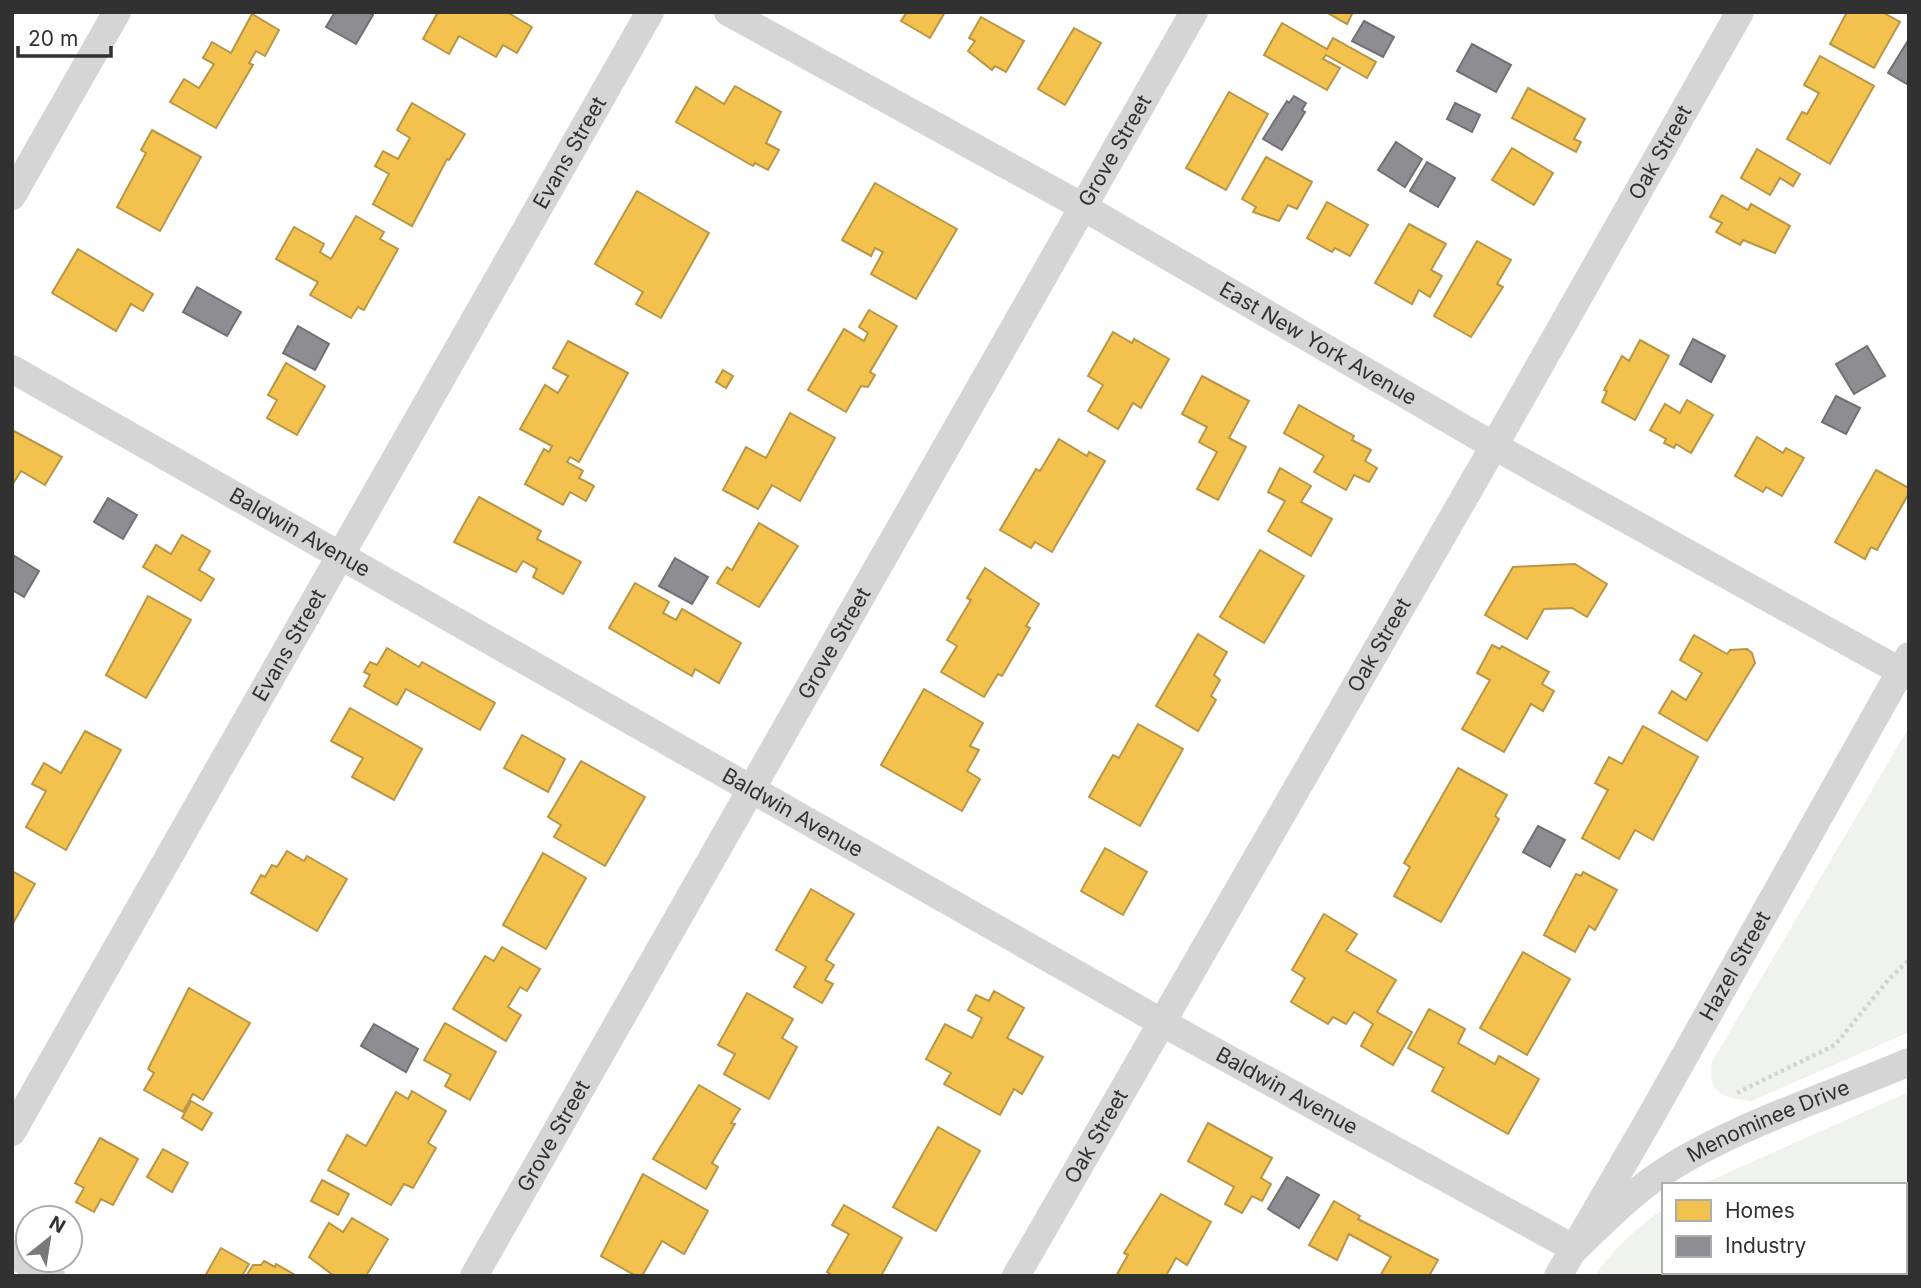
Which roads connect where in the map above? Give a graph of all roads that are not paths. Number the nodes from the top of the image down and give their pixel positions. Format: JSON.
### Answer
{"nodes":[{"id":1,"x":117,"y":12,"type":"edge"},
{"id":2,"x":650,"y":12,"type":"edge"},
{"id":3,"x":728,"y":12,"type":"edge"},
{"id":4,"x":1194,"y":12,"type":"edge"},
{"id":5,"x":1740,"y":12,"type":"edge"},
{"id":6,"x":12,"y":196,"type":"edge"},
{"id":7,"x":1085,"y":208,"type":"junction"},
{"id":8,"x":12,"y":369,"type":"edge"},
{"id":9,"x":1494,"y":446,"type":"junction"},
{"id":10,"x":338,"y":555,"type":"junction"},
{"id":11,"x":1906,"y":668,"type":"edge"},
{"id":12,"x":750,"y":788,"type":"junction"},
{"id":13,"x":1161,"y":1022,"type":"junction"},
{"id":14,"x":1909,"y":1062,"type":"edge"},
{"id":15,"x":12,"y":1132,"type":"edge"},
{"id":16,"x":1575,"y":1249,"type":"junction"},
{"id":17,"x":12,"y":1254,"type":"edge"},
{"id":18,"x":51,"y":1276,"type":"edge"},
{"id":19,"x":474,"y":1276,"type":"edge"},
{"id":20,"x":1016,"y":1276,"type":"edge"},
{"id":21,"x":1558,"y":1276,"type":"edge"}],
"edges":[{"from":1,"to":6,"type":"street"},
{"from":2,"to":10,"type":"street","name":"Evans Street"},
{"from":3,"to":7,"type":"street","name":"East New York Avenue"},
{"from":4,"to":7,"type":"street","name":"Grove Street"},
{"from":5,"to":9,"type":"street","name":"Oak Street"},
{"from":7,"to":9,"type":"street","name":"East New York Avenue"},
{"from":7,"to":12,"type":"street","name":"Grove Street"},
{"from":8,"to":10,"type":"street","name":"Baldwin Avenue"},
{"from":9,"to":11,"type":"street","name":"East New York Avenue"},
{"from":9,"to":13,"type":"street","name":"Oak Street"},
{"from":10,"to":12,"type":"street","name":"Baldwin Avenue"},
{"from":10,"to":15,"type":"street","name":"Evans Street"},
{"from":11,"to":16,"type":"street","name":"Hazel Street"},
{"from":12,"to":13,"type":"street","name":"Baldwin Avenue"},
{"from":12,"to":19,"type":"street","name":"Grove Street"},
{"from":13,"to":16,"type":"street","name":"Baldwin Avenue"},
{"from":13,"to":20,"type":"street","name":"Oak Street"},
{"from":14,"to":16,"type":"street","name":"Menominee Drive"},
{"from":16,"to":21,"type":"street","name":"Hazel Street"},
{"from":17,"to":18,"type":"street"}]}
